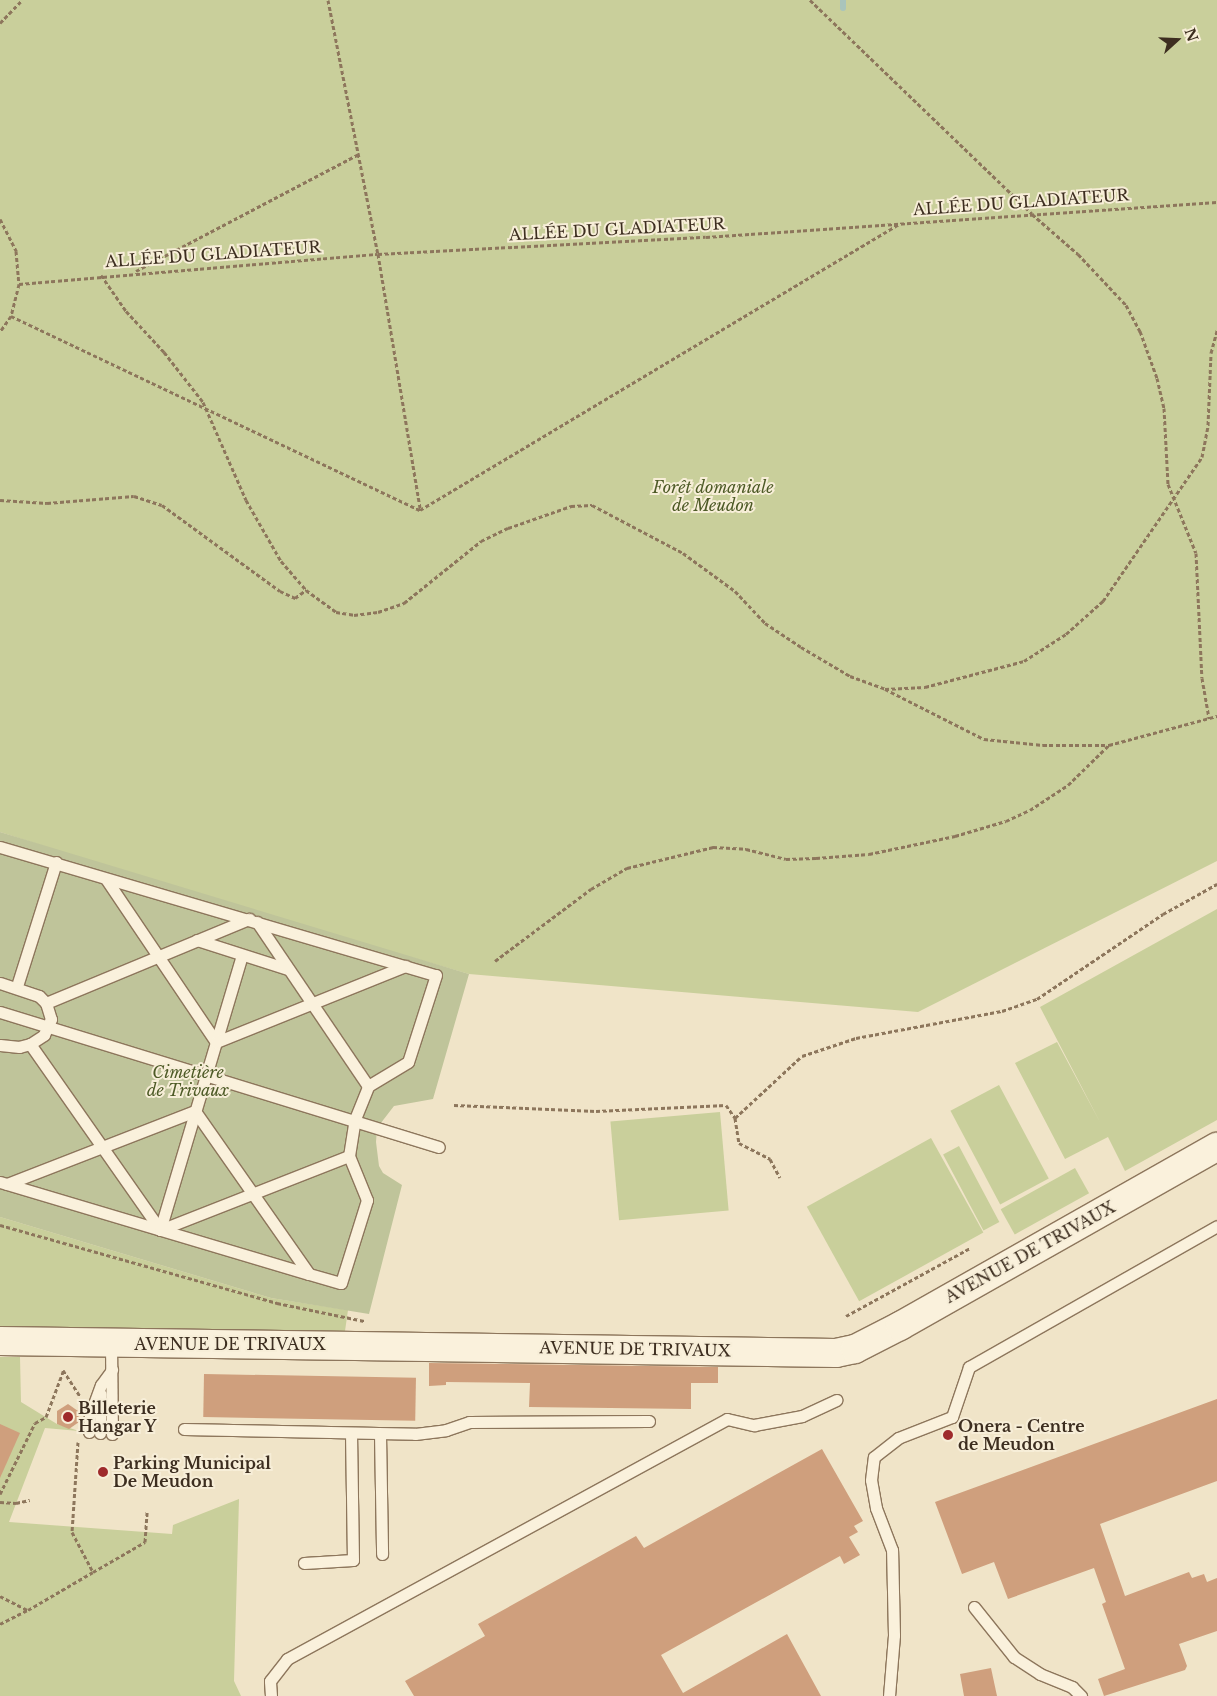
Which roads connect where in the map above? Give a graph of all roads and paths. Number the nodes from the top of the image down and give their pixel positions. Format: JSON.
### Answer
{"nodes":[{"id":1,"x":22,"y":0,"type":"edge"},
{"id":2,"x":328,"y":0,"type":"edge"},
{"id":3,"x":810,"y":0,"type":"edge"},
{"id":4,"x":0,"y":24,"type":"edge"},
{"id":5,"x":358,"y":154,"type":"junction"},
{"id":6,"x":1217,"y":202,"type":"edge"},
{"id":7,"x":1032,"y":214,"type":"junction"},
{"id":8,"x":0,"y":219,"type":"edge"},
{"id":9,"x":900,"y":223,"type":"junction"},
{"id":10,"x":378,"y":254,"type":"junction"},
{"id":11,"x":133,"y":272,"type":"junction"},
{"id":12,"x":101,"y":275,"type":"junction"},
{"id":13,"x":19,"y":284,"type":"junction"},
{"id":14,"x":11,"y":316,"type":"junction"},
{"id":15,"x":1217,"y":330,"type":"edge"},
{"id":16,"x":0,"y":332,"type":"edge"},
{"id":17,"x":206,"y":408,"type":"junction"},
{"id":18,"x":0,"y":500,"type":"edge"},
{"id":19,"x":1175,"y":500,"type":"junction"},
{"id":20,"x":420,"y":510,"type":"junction"},
{"id":21,"x":306,"y":590,"type":"junction"},
{"id":22,"x":885,"y":689,"type":"junction"},
{"id":23,"x":1217,"y":716,"type":"edge"},
{"id":24,"x":1209,"y":718,"type":"junction"},
{"id":25,"x":1109,"y":745,"type":"junction"},
{"id":26,"x":1,"y":848,"type":"edge"},
{"id":27,"x":56,"y":862,"type":"junction"},
{"id":28,"x":106,"y":878,"type":"junction"},
{"id":29,"x":1217,"y":884,"type":"edge"},
{"id":30,"x":253,"y":921,"type":"junction"},
{"id":31,"x":197,"y":940,"type":"junction"},
{"id":32,"x":242,"y":955,"type":"junction"},
{"id":33,"x":158,"y":956,"type":"junction"},
{"id":34,"x":495,"y":961,"type":"dead end"},
{"id":35,"x":404,"y":966,"type":"junction"},
{"id":36,"x":288,"y":969,"type":"junction"},
{"id":37,"x":0,"y":983,"type":"edge"},
{"id":38,"x":17,"y":986,"type":"junction"},
{"id":39,"x":46,"y":1003,"type":"junction"},
{"id":40,"x":311,"y":1004,"type":"junction"},
{"id":41,"x":0,"y":1012,"type":"edge"},
{"id":42,"x":49,"y":1027,"type":"junction"},
{"id":43,"x":216,"y":1042,"type":"junction"},
{"id":44,"x":30,"y":1044,"type":"junction"},
{"id":45,"x":0,"y":1045,"type":"edge"},
{"id":46,"x":207,"y":1074,"type":"junction"},
{"id":47,"x":368,"y":1086,"type":"junction"},
{"id":48,"x":454,"y":1105,"type":"dead end"},
{"id":49,"x":195,"y":1111,"type":"junction"},
{"id":50,"x":735,"y":1118,"type":"junction"},
{"id":51,"x":356,"y":1119,"type":"junction"},
{"id":52,"x":1217,"y":1146,"type":"edge"},
{"id":53,"x":102,"y":1147,"type":"junction"},
{"id":54,"x":439,"y":1147,"type":"dead end"},
{"id":55,"x":349,"y":1156,"type":"junction"},
{"id":56,"x":780,"y":1178,"type":"dead end"},
{"id":57,"x":3,"y":1183,"type":"edge"},
{"id":58,"x":254,"y":1193,"type":"junction"},
{"id":59,"x":0,"y":1225,"type":"edge"},
{"id":60,"x":1217,"y":1226,"type":"edge"},
{"id":61,"x":160,"y":1230,"type":"junction"},
{"id":62,"x":970,"y":1248,"type":"dead end"},
{"id":63,"x":309,"y":1274,"type":"junction"},
{"id":64,"x":846,"y":1316,"type":"dead end"},
{"id":65,"x":0,"y":1341,"type":"edge"},
{"id":66,"x":111,"y":1343,"type":"junction"},
{"id":67,"x":384,"y":1346,"type":"junction"},
{"id":68,"x":112,"y":1370,"type":"junction"},
{"id":69,"x":836,"y":1400,"type":"dead end"},
{"id":70,"x":80,"y":1401,"type":"dead end"},
{"id":71,"x":649,"y":1421,"type":"dead end"},
{"id":72,"x":184,"y":1429,"type":"dead end"},
{"id":73,"x":352,"y":1434,"type":"junction"},
{"id":74,"x":380,"y":1434,"type":"junction"},
{"id":75,"x":79,"y":1439,"type":"dead end"},
{"id":76,"x":0,"y":1494,"type":"edge"},
{"id":77,"x":30,"y":1500,"type":"dead end"},
{"id":78,"x":0,"y":1502,"type":"edge"},
{"id":79,"x":147,"y":1510,"type":"dead end"},
{"id":80,"x":382,"y":1554,"type":"dead end"},
{"id":81,"x":304,"y":1563,"type":"dead end"},
{"id":82,"x":93,"y":1572,"type":"junction"},
{"id":83,"x":0,"y":1596,"type":"edge"},
{"id":84,"x":974,"y":1607,"type":"dead end"},
{"id":85,"x":28,"y":1610,"type":"junction"},
{"id":86,"x":0,"y":1624,"type":"edge"},
{"id":87,"x":271,"y":1696,"type":"edge"},
{"id":88,"x":890,"y":1696,"type":"edge"},
{"id":89,"x":1081,"y":1696,"type":"edge"}],
"edges":[{"from":1,"to":4,"type":"path"},
{"from":2,"to":5,"type":"path"},
{"from":3,"to":7,"type":"path"},
{"from":5,"to":10,"type":"path"},
{"from":5,"to":11,"type":"path"},
{"from":6,"to":7,"type":"path","name":"ALLÉE DU GLADIATEUR"},
{"from":7,"to":9,"type":"path","name":"ALLÉE DU GLADIATEUR"},
{"from":7,"to":19,"type":"path"},
{"from":8,"to":13,"type":"path"},
{"from":9,"to":10,"type":"path","name":"ALLÉE DU GLADIATEUR"},
{"from":9,"to":20,"type":"path"},
{"from":10,"to":11,"type":"path","name":"ALLÉE DU GLADIATEUR"},
{"from":10,"to":20,"type":"path"},
{"from":11,"to":12,"type":"path","name":"ALLÉE DU GLADIATEUR"},
{"from":12,"to":13,"type":"path","name":"ALLÉE DU GLADIATEUR"},
{"from":12,"to":17,"type":"path"},
{"from":13,"to":14,"type":"path"},
{"from":14,"to":16,"type":"path"},
{"from":14,"to":17,"type":"path"},
{"from":15,"to":19,"type":"path"},
{"from":17,"to":20,"type":"path"},
{"from":17,"to":21,"type":"path"},
{"from":18,"to":21,"type":"path"},
{"from":19,"to":22,"type":"path"},
{"from":19,"to":24,"type":"path"},
{"from":21,"to":22,"type":"path"},
{"from":22,"to":25,"type":"path"},
{"from":23,"to":24,"type":"path"},
{"from":24,"to":25,"type":"path"},
{"from":25,"to":34,"type":"path"},
{"from":26,"to":27,"type":"lane"},
{"from":27,"to":28,"type":"lane"},
{"from":27,"to":38,"type":"lane"},
{"from":28,"to":30,"type":"lane"},
{"from":28,"to":33,"type":"lane"},
{"from":29,"to":50,"type":"path"},
{"from":30,"to":31,"type":"lane"},
{"from":30,"to":35,"type":"lane"},
{"from":30,"to":36,"type":"lane"},
{"from":31,"to":32,"type":"lane"},
{"from":31,"to":33,"type":"lane"},
{"from":32,"to":36,"type":"lane"},
{"from":32,"to":43,"type":"lane"},
{"from":33,"to":39,"type":"lane"},
{"from":33,"to":43,"type":"lane"},
{"from":35,"to":40,"type":"lane"},
{"from":35,"to":47,"type":"lane"},
{"from":36,"to":40,"type":"lane"},
{"from":37,"to":38,"type":"lane"},
{"from":38,"to":39,"type":"lane"},
{"from":39,"to":42,"type":"lane"},
{"from":40,"to":43,"type":"lane"},
{"from":40,"to":47,"type":"lane"},
{"from":41,"to":42,"type":"lane"},
{"from":42,"to":44,"type":"lane"},
{"from":42,"to":46,"type":"lane"},
{"from":43,"to":46,"type":"lane"},
{"from":44,"to":45,"type":"lane"},
{"from":44,"to":53,"type":"lane"},
{"from":46,"to":49,"type":"lane"},
{"from":46,"to":51,"type":"lane"},
{"from":47,"to":51,"type":"lane"},
{"from":48,"to":50,"type":"path"},
{"from":49,"to":53,"type":"lane"},
{"from":49,"to":58,"type":"lane"},
{"from":49,"to":61,"type":"lane"},
{"from":50,"to":56,"type":"path"},
{"from":51,"to":54,"type":"lane"},
{"from":51,"to":55,"type":"lane"},
{"from":52,"to":67,"type":"main road","name":"AVENUE DE TRIVAUX"},
{"from":53,"to":57,"type":"lane"},
{"from":53,"to":61,"type":"lane"},
{"from":55,"to":58,"type":"lane"},
{"from":55,"to":63,"type":"lane"},
{"from":57,"to":61,"type":"lane"},
{"from":58,"to":61,"type":"lane"},
{"from":58,"to":63,"type":"lane"},
{"from":59,"to":67,"type":"path"},
{"from":60,"to":88,"type":"lane"},
{"from":61,"to":63,"type":"lane"},
{"from":62,"to":64,"type":"path"},
{"from":65,"to":66,"type":"main road","name":"AVENUE DE TRIVAUX"},
{"from":66,"to":67,"type":"main road","name":"AVENUE DE TRIVAUX"},
{"from":66,"to":68,"type":"lane"},
{"from":68,"to":68,"type":"lane"},
{"from":69,"to":87,"type":"lane"},
{"from":70,"to":76,"type":"path"},
{"from":71,"to":74,"type":"lane"},
{"from":72,"to":73,"type":"lane"},
{"from":73,"to":74,"type":"lane"},
{"from":73,"to":81,"type":"lane"},
{"from":74,"to":80,"type":"lane"},
{"from":75,"to":82,"type":"path"},
{"from":77,"to":78,"type":"path"},
{"from":79,"to":82,"type":"path"},
{"from":82,"to":85,"type":"path"},
{"from":83,"to":85,"type":"path"},
{"from":84,"to":89,"type":"lane"},
{"from":85,"to":86,"type":"path"}]}
